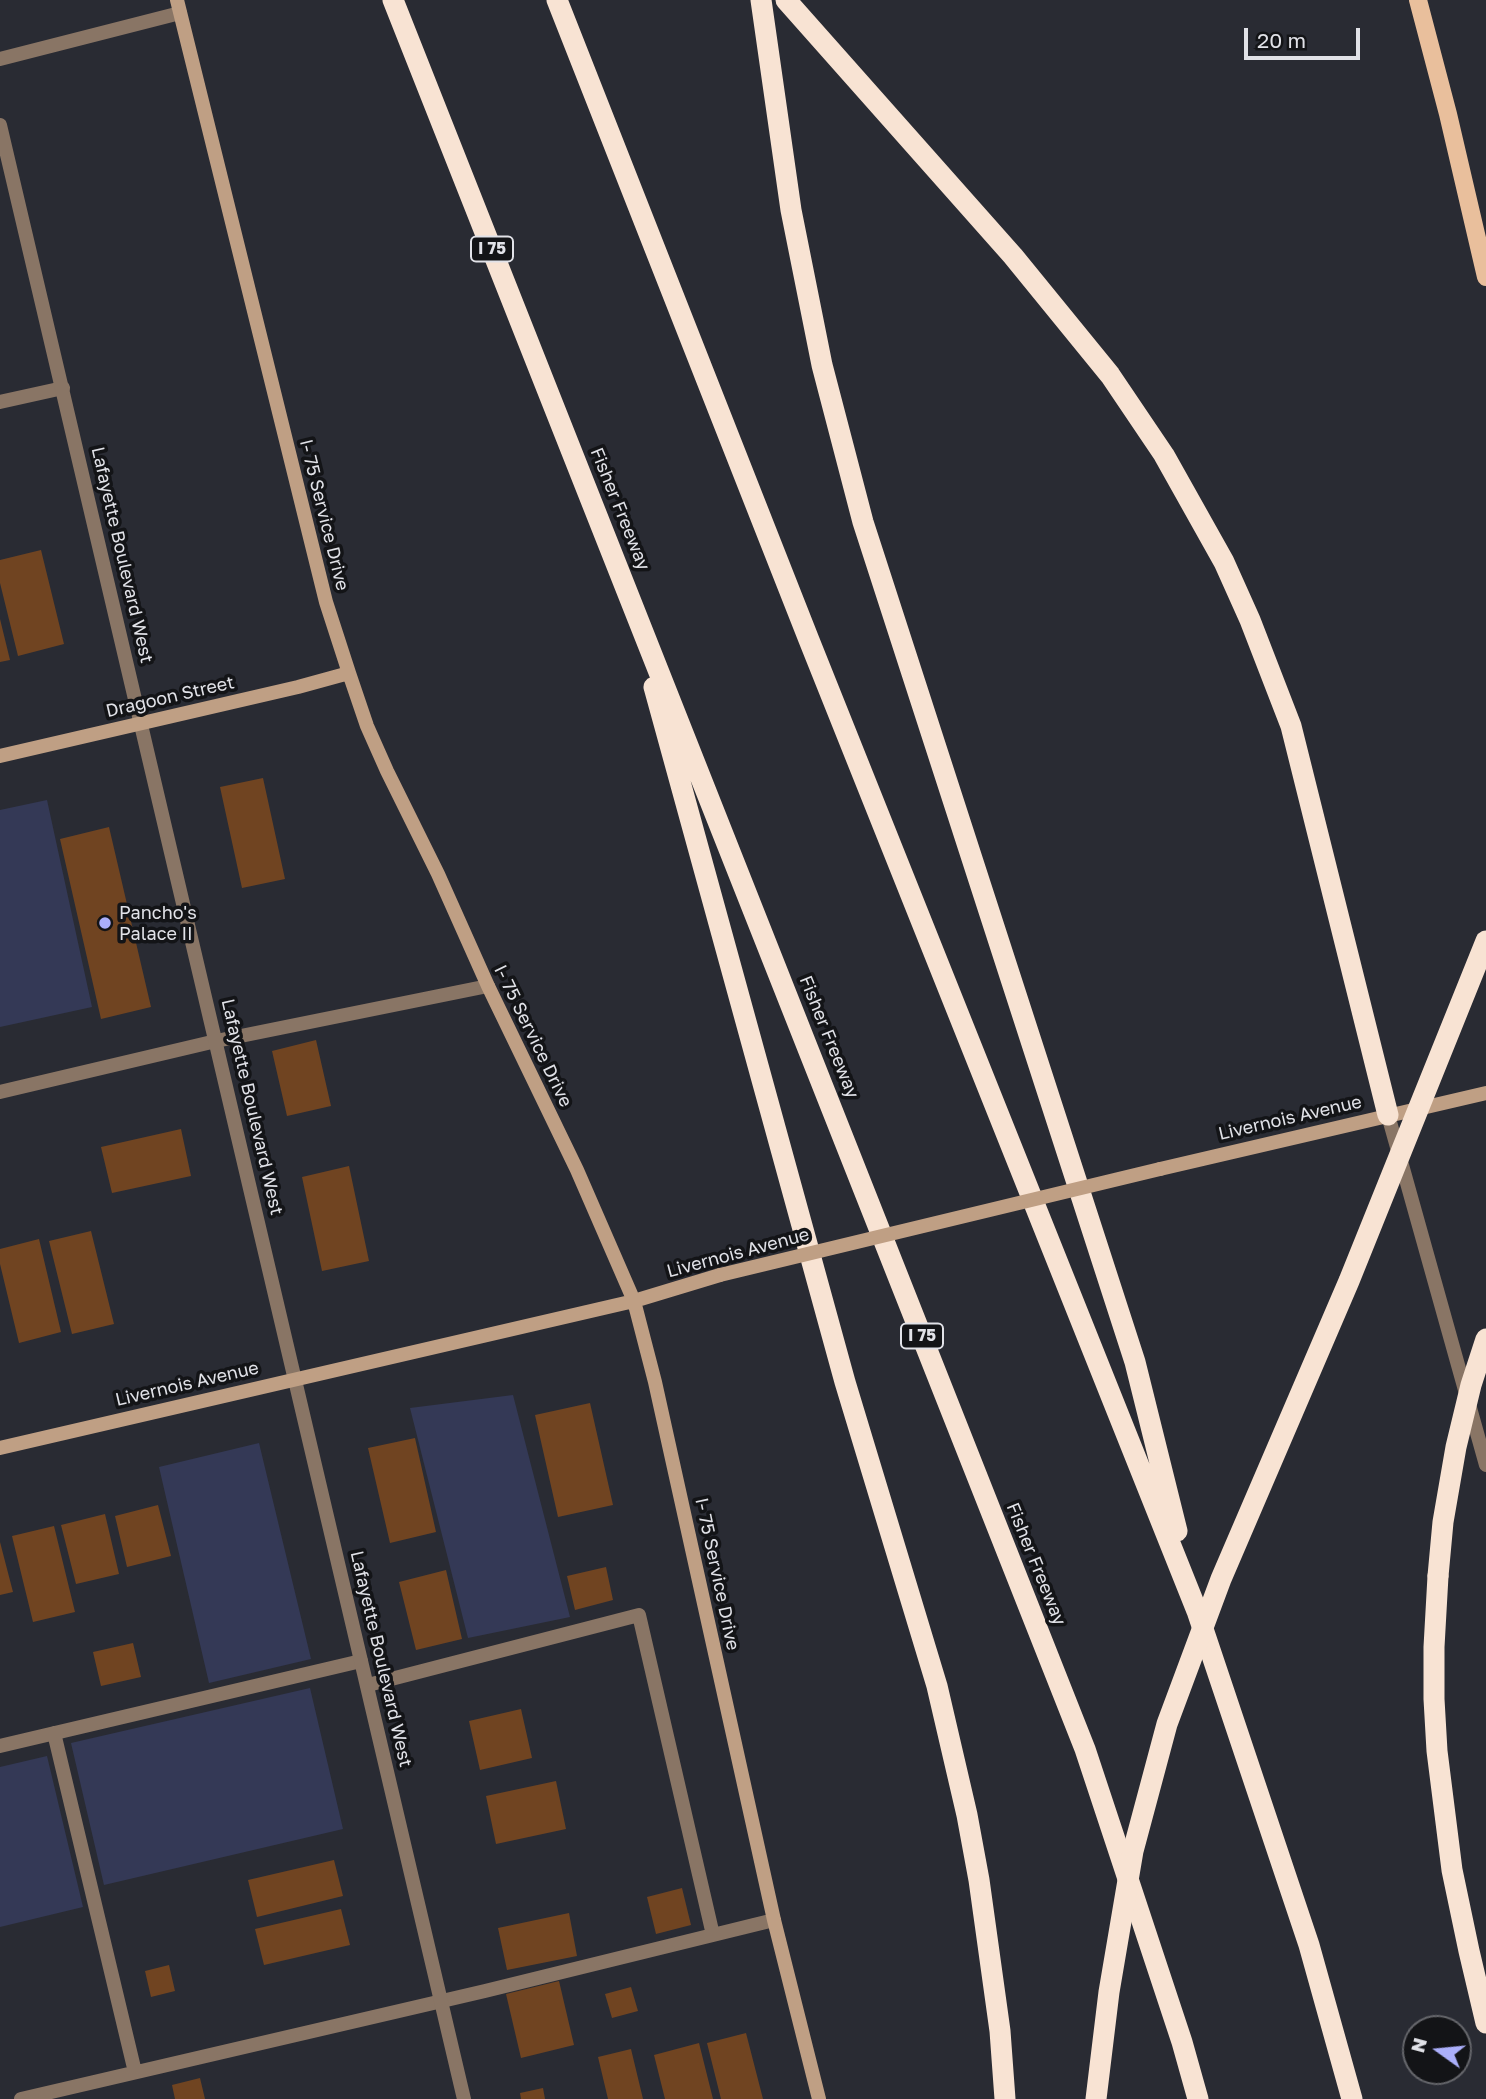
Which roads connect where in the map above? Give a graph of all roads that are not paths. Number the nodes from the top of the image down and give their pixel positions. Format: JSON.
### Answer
{"nodes":[{"id":1,"x":393,"y":0,"type":"edge"},
{"id":2,"x":557,"y":0,"type":"edge"},
{"id":3,"x":761,"y":0,"type":"edge"},
{"id":4,"x":786,"y":0,"type":"edge"},
{"id":5,"x":1418,"y":0,"type":"edge"},
{"id":6,"x":178,"y":6,"type":"edge"},
{"id":7,"x":0,"y":59,"type":"edge"},
{"id":8,"x":0,"y":125,"type":"edge"},
{"id":9,"x":1486,"y":277,"type":"edge"},
{"id":10,"x":63,"y":388,"type":"junction"},
{"id":11,"x":0,"y":402,"type":"edge"},
{"id":12,"x":624,"y":581,"type":"junction"},
{"id":13,"x":349,"y":673,"type":"junction"},
{"id":14,"x":142,"y":722,"type":"junction"},
{"id":15,"x":0,"y":756,"type":"edge"},
{"id":16,"x":1486,"y":942,"type":"edge"},
{"id":17,"x":488,"y":986,"type":"junction"},
{"id":18,"x":216,"y":1041,"type":"junction"},
{"id":19,"x":0,"y":1092,"type":"edge"},
{"id":20,"x":1486,"y":1093,"type":"edge"},
{"id":21,"x":1388,"y":1115,"type":"junction"},
{"id":22,"x":634,"y":1301,"type":"junction"},
{"id":23,"x":1486,"y":1339,"type":"edge"},
{"id":24,"x":295,"y":1379,"type":"junction"},
{"id":25,"x":0,"y":1448,"type":"edge"},
{"id":26,"x":1486,"y":1465,"type":"edge"},
{"id":27,"x":1197,"y":1611,"type":"junction"},
{"id":28,"x":361,"y":1661,"type":"junction"},
{"id":29,"x":368,"y":1685,"type":"junction"},
{"id":30,"x":54,"y":1733,"type":"junction"},
{"id":31,"x":0,"y":1746,"type":"edge"},
{"id":32,"x":774,"y":1920,"type":"junction"},
{"id":33,"x":713,"y":1935,"type":"junction"},
{"id":34,"x":441,"y":2001,"type":"junction"},
{"id":35,"x":1486,"y":2023,"type":"edge"},
{"id":36,"x":135,"y":2072,"type":"junction"},
{"id":37,"x":21,"y":2099,"type":"edge"},
{"id":38,"x":464,"y":2099,"type":"edge"},
{"id":39,"x":819,"y":2099,"type":"edge"},
{"id":40,"x":1005,"y":2099,"type":"edge"},
{"id":41,"x":1096,"y":2099,"type":"edge"},
{"id":42,"x":1198,"y":2099,"type":"edge"},
{"id":43,"x":1352,"y":2099,"type":"edge"}],
"edges":[{"from":1,"to":12,"type":"highway","name":"Fisher Freeway","number":"I 75"},
{"from":2,"to":27,"type":"highway"},
{"from":3,"to":27,"type":"highway"},
{"from":4,"to":21,"type":"highway"},
{"from":5,"to":9,"type":"main road"},
{"from":6,"to":7,"type":"street"},
{"from":6,"to":13,"type":"main road","name":"I- 75 Service Drive"},
{"from":8,"to":10,"type":"street","name":"Lafayette Boulevard West"},
{"from":10,"to":11,"type":"street"},
{"from":10,"to":14,"type":"street","name":"Lafayette Boulevard West"},
{"from":12,"to":40,"type":"highway"},
{"from":12,"to":42,"type":"highway","name":"Fisher Freeway","number":"I 75"},
{"from":13,"to":14,"type":"main road","name":"Dragoon Street"},
{"from":13,"to":17,"type":"main road","name":"I- 75 Service Drive"},
{"from":14,"to":15,"type":"main road","name":"Dragoon Street"},
{"from":14,"to":18,"type":"street","name":"Lafayette Boulevard West"},
{"from":16,"to":41,"type":"highway","bridge":true},
{"from":17,"to":18,"type":"street"},
{"from":17,"to":22,"type":"main road","name":"I- 75 Service Drive"},
{"from":18,"to":19,"type":"street"},
{"from":18,"to":24,"type":"street","name":"Lafayette Boulevard West"},
{"from":20,"to":21,"type":"main road","name":"Livernois Avenue"},
{"from":21,"to":22,"type":"main road","name":"Livernois Avenue","bridge":true},
{"from":21,"to":26,"type":"street"},
{"from":22,"to":24,"type":"main road","name":"Livernois Avenue"},
{"from":22,"to":32,"type":"main road","name":"I- 75 Service Drive"},
{"from":23,"to":35,"type":"highway","bridge":true},
{"from":24,"to":25,"type":"main road","name":"Livernois Avenue"},
{"from":24,"to":28,"type":"street","name":"Lafayette Boulevard West"},
{"from":27,"to":43,"type":"highway"},
{"from":28,"to":29,"type":"street","name":"Lafayette Boulevard West"},
{"from":28,"to":30,"type":"street"},
{"from":29,"to":33,"type":"street"},
{"from":29,"to":34,"type":"street","name":"Lafayette Boulevard West"},
{"from":30,"to":31,"type":"street"},
{"from":30,"to":36,"type":"street"},
{"from":32,"to":33,"type":"street"},
{"from":32,"to":39,"type":"main road","name":"I- 75 Service Drive"},
{"from":33,"to":34,"type":"street"},
{"from":34,"to":36,"type":"street"},
{"from":34,"to":38,"type":"street","name":"Lafayette Boulevard West"},
{"from":36,"to":37,"type":"street"}]}
